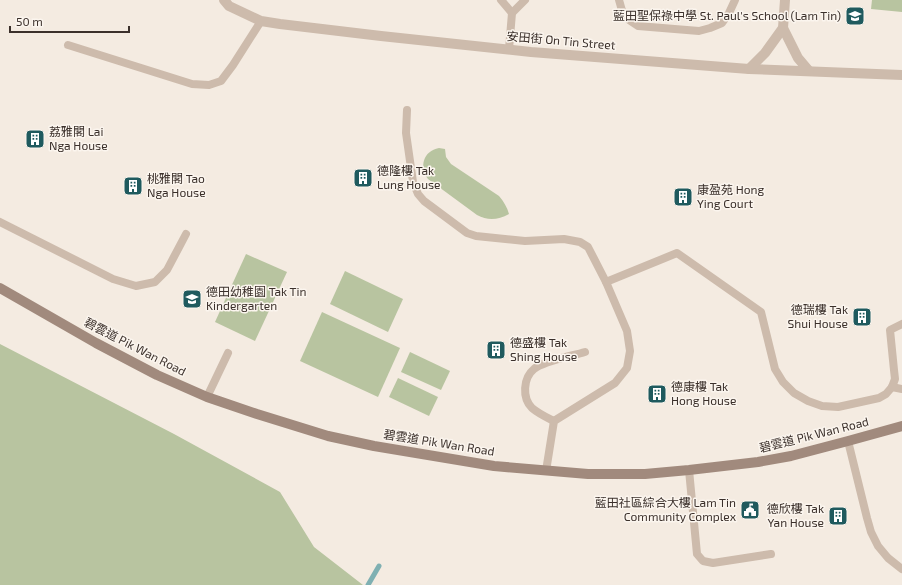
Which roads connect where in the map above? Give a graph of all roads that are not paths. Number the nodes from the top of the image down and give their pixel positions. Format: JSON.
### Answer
{"nodes":[{"id":1,"x":224,"y":0,"type":"edge"},
{"id":2,"x":501,"y":0,"type":"edge"},
{"id":3,"x":525,"y":0,"type":"edge"},
{"id":4,"x":618,"y":0,"type":"edge"},
{"id":5,"x":735,"y":0,"type":"edge"},
{"id":6,"x":786,"y":0,"type":"edge"},
{"id":7,"x":512,"y":12,"type":"junction"},
{"id":8,"x":261,"y":21,"type":"junction"},
{"id":9,"x":782,"y":28,"type":"junction"},
{"id":10,"x":68,"y":45,"type":"dead end"},
{"id":11,"x":509,"y":49,"type":"junction"},
{"id":12,"x":750,"y":69,"type":"junction"},
{"id":13,"x":809,"y":71,"type":"junction"},
{"id":14,"x":902,"y":75,"type":"edge"},
{"id":15,"x":407,"y":110,"type":"dead end"},
{"id":16,"x":0,"y":222,"type":"edge"},
{"id":17,"x":186,"y":234,"type":"dead end"},
{"id":18,"x":606,"y":282,"type":"junction"},
{"id":19,"x":0,"y":288,"type":"edge"},
{"id":20,"x":902,"y":324,"type":"edge"},
{"id":21,"x":585,"y":352,"type":"dead end"},
{"id":22,"x":228,"y":353,"type":"dead end"},
{"id":23,"x":892,"y":387,"type":"junction"},
{"id":24,"x":902,"y":389,"type":"edge"},
{"id":25,"x":206,"y":397,"type":"junction"},
{"id":26,"x":554,"y":421,"type":"junction"},
{"id":27,"x":902,"y":426,"type":"edge"},
{"id":28,"x":848,"y":441,"type":"junction"},
{"id":29,"x":689,"y":470,"type":"junction"},
{"id":30,"x":546,"y":471,"type":"junction"},
{"id":31,"x":771,"y":554,"type":"dead end"},
{"id":32,"x":902,"y":569,"type":"edge"}],
"edges":[{"from":1,"to":8,"type":"street","name":"安田街 On Tin Street"},
{"from":2,"to":7,"type":"lane"},
{"from":3,"to":7,"type":"lane"},
{"from":4,"to":5,"type":"lane"},
{"from":6,"to":9,"type":"street"},
{"from":7,"to":11,"type":"lane"},
{"from":8,"to":10,"type":"lane"},
{"from":8,"to":11,"type":"street","name":"安田街 On Tin Street"},
{"from":9,"to":12,"type":"street"},
{"from":9,"to":13,"type":"street"},
{"from":11,"to":12,"type":"street","name":"安田街 On Tin Street"},
{"from":12,"to":13,"type":"street","name":"安田街 On Tin Street"},
{"from":13,"to":14,"type":"street","name":"安田街 On Tin Street"},
{"from":15,"to":18,"type":"lane"},
{"from":16,"to":17,"type":"lane"},
{"from":18,"to":23,"type":"lane"},
{"from":18,"to":26,"type":"lane"},
{"from":19,"to":25,"type":"main road","name":"碧雲道 Pik Wan Road"},
{"from":20,"to":23,"type":"lane"},
{"from":21,"to":26,"type":"lane"},
{"from":22,"to":25,"type":"lane"},
{"from":23,"to":24,"type":"lane"},
{"from":25,"to":30,"type":"main road","name":"碧雲道 Pik Wan Road"},
{"from":26,"to":30,"type":"lane"},
{"from":27,"to":28,"type":"main road","name":"碧雲道 Pik Wan Road"},
{"from":28,"to":29,"type":"main road","name":"碧雲道 Pik Wan Road"},
{"from":28,"to":32,"type":"lane"},
{"from":29,"to":30,"type":"main road","name":"碧雲道 Pik Wan Road"},
{"from":29,"to":31,"type":"lane"}]}
